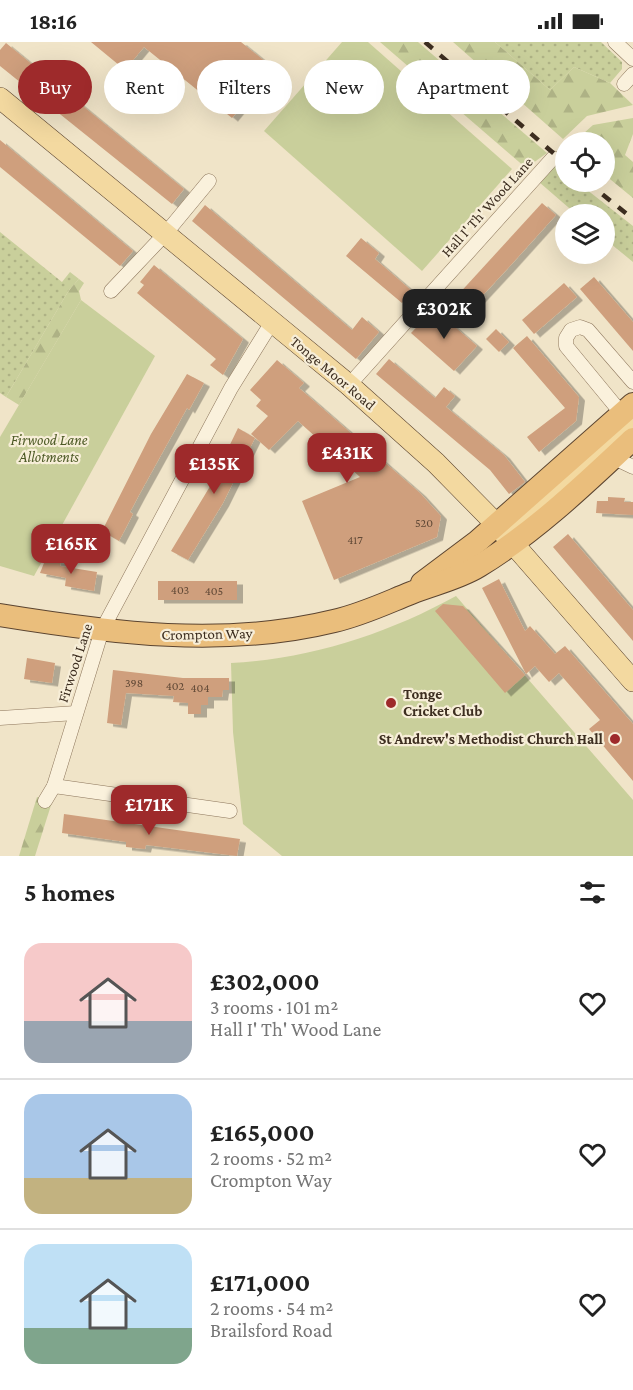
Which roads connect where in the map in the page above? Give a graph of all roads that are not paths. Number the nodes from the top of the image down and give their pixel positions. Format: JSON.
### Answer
{"nodes":[{"id":1,"x":615,"y":42,"type":"edge"},
{"id":2,"x":633,"y":60,"type":"edge"},
{"id":3,"x":0,"y":98,"type":"edge"},
{"id":4,"x":553,"y":158,"type":"dead end"},
{"id":5,"x":209,"y":181,"type":"dead end"},
{"id":6,"x":166,"y":233,"type":"junction"},
{"id":7,"x":111,"y":291,"type":"dead end"},
{"id":8,"x":272,"y":322,"type":"junction"},
{"id":9,"x":633,"y":382,"type":"edge"},
{"id":10,"x":349,"y":385,"type":"junction"},
{"id":11,"x":629,"y":414,"type":"edge"},
{"id":12,"x":633,"y":439,"type":"edge"},
{"id":13,"x":615,"y":458,"type":"edge"},
{"id":14,"x":496,"y":524,"type":"junction"},
{"id":15,"x":512,"y":544,"type":"junction"},
{"id":16,"x":410,"y":594,"type":"junction"},
{"id":17,"x":0,"y":615,"type":"edge"},
{"id":18,"x":102,"y":630,"type":"junction"},
{"id":19,"x":633,"y":681,"type":"edge"},
{"id":20,"x":76,"y":713,"type":"junction"},
{"id":21,"x":0,"y":718,"type":"edge"},
{"id":22,"x":54,"y":786,"type":"junction"},
{"id":23,"x":45,"y":801,"type":"dead end"},
{"id":24,"x":230,"y":811,"type":"dead end"}],
"edges":[{"from":1,"to":2,"type":"street"},
{"from":3,"to":6,"type":"main road","name":"Tonge Moor Road"},
{"from":4,"to":10,"type":"street","name":"Hall I' Th' Wood Lane"},
{"from":5,"to":6,"type":"street"},
{"from":6,"to":7,"type":"street"},
{"from":6,"to":8,"type":"main road","name":"Tonge Moor Road"},
{"from":8,"to":10,"type":"main road","name":"Tonge Moor Road"},
{"from":8,"to":18,"type":"street","name":"Firwood Lane"},
{"from":9,"to":11,"type":"street"},
{"from":10,"to":14,"type":"main road","name":"Tonge Moor Road"},
{"from":11,"to":13,"type":"main road"},
{"from":11,"to":14,"type":"highway","name":"Crompton Way"},
{"from":12,"to":13,"type":"highway","name":"Crompton Way"},
{"from":13,"to":14,"type":"main road"},
{"from":13,"to":15,"type":"highway","name":"Crompton Way"},
{"from":14,"to":15,"type":"main road","name":"Tonge Moor Road"},
{"from":14,"to":16,"type":"highway","name":"Crompton Way"},
{"from":15,"to":16,"type":"highway","name":"Crompton Way"},
{"from":15,"to":19,"type":"main road","name":"Tonge Moor Road"},
{"from":16,"to":18,"type":"highway","name":"Crompton Way"},
{"from":17,"to":18,"type":"highway","name":"Crompton Way"},
{"from":18,"to":20,"type":"street","name":"Firwood Lane"},
{"from":20,"to":21,"type":"street"},
{"from":20,"to":22,"type":"street","name":"Firwood Lane"},
{"from":22,"to":23,"type":"street","name":"Firwood Lane"},
{"from":22,"to":24,"type":"street"}]}
